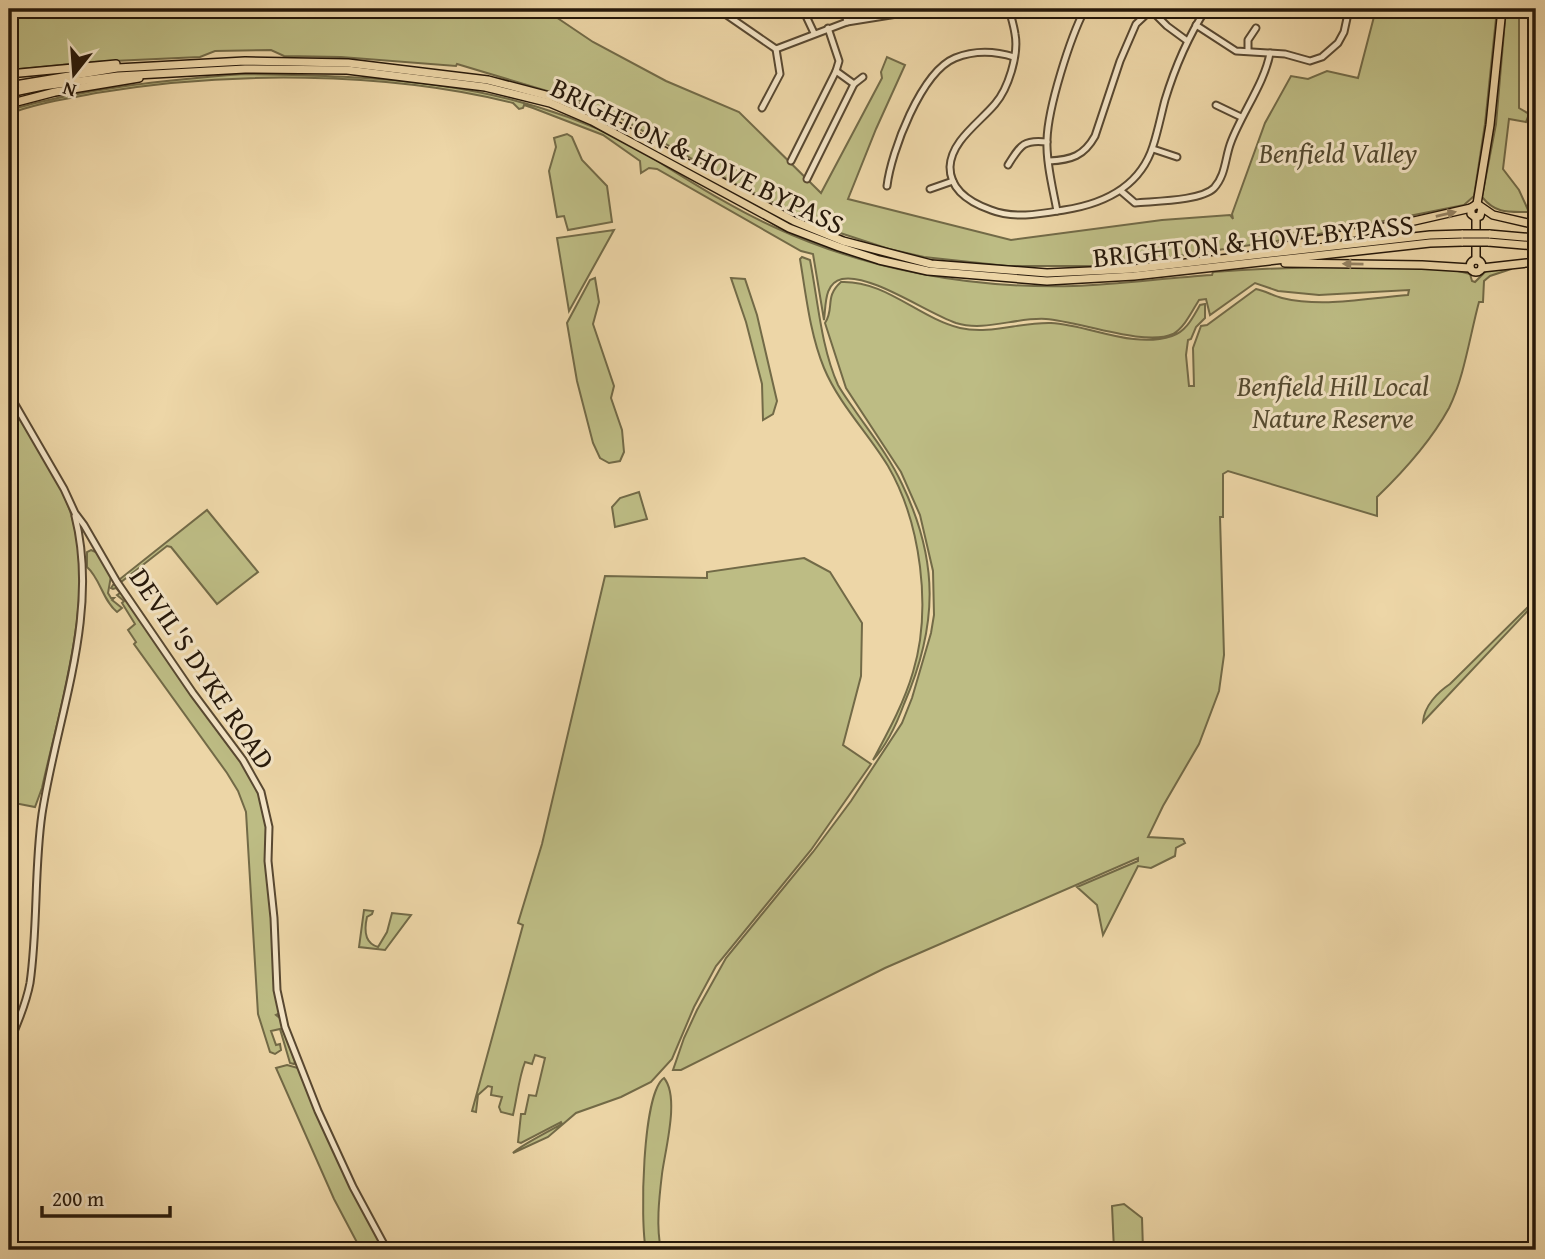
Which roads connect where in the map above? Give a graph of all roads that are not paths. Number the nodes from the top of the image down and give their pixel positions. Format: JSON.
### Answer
{"nodes":[{"id":1,"x":718,"y":9,"type":"edge"},
{"id":2,"x":798,"y":9,"type":"edge"},
{"id":3,"x":844,"y":9,"type":"edge"},
{"id":4,"x":928,"y":9,"type":"edge"},
{"id":5,"x":1009,"y":9,"type":"edge"},
{"id":6,"x":1086,"y":9,"type":"edge"},
{"id":7,"x":1150,"y":9,"type":"edge"},
{"id":8,"x":1206,"y":9,"type":"edge"},
{"id":9,"x":1349,"y":9,"type":"edge"},
{"id":10,"x":1502,"y":9,"type":"edge"},
{"id":11,"x":901,"y":11,"type":"edge"},
{"id":12,"x":847,"y":22,"type":"junction"},
{"id":13,"x":1196,"y":24,"type":"junction"},
{"id":14,"x":1256,"y":27,"type":"dead end"},
{"id":15,"x":828,"y":28,"type":"junction"},
{"id":16,"x":814,"y":33,"type":"junction"},
{"id":17,"x":1186,"y":40,"type":"junction"},
{"id":18,"x":776,"y":49,"type":"junction"},
{"id":19,"x":1248,"y":51,"type":"junction"},
{"id":20,"x":1270,"y":53,"type":"junction"},
{"id":21,"x":1014,"y":57,"type":"junction"},
{"id":22,"x":149,"y":65,"type":"junction"},
{"id":23,"x":181,"y":71,"type":"junction"},
{"id":24,"x":836,"y":71,"type":"junction"},
{"id":25,"x":9,"y":74,"type":"edge"},
{"id":26,"x":863,"y":76,"type":"dead end"},
{"id":27,"x":854,"y":84,"type":"junction"},
{"id":28,"x":9,"y":86,"type":"edge"},
{"id":29,"x":9,"y":93,"type":"edge"},
{"id":30,"x":9,"y":104,"type":"edge"},
{"id":31,"x":1216,"y":104,"type":"dead end"},
{"id":32,"x":762,"y":108,"type":"dead end"},
{"id":33,"x":1241,"y":117,"type":"junction"},
{"id":34,"x":1047,"y":142,"type":"junction"},
{"id":35,"x":1153,"y":149,"type":"junction"},
{"id":36,"x":1177,"y":158,"type":"dead end"},
{"id":37,"x":791,"y":161,"type":"dead end"},
{"id":38,"x":1049,"y":161,"type":"junction"},
{"id":39,"x":1008,"y":164,"type":"dead end"},
{"id":40,"x":807,"y":179,"type":"dead end"},
{"id":41,"x":953,"y":181,"type":"junction"},
{"id":42,"x":887,"y":186,"type":"dead end"},
{"id":43,"x":930,"y":189,"type":"dead end"},
{"id":44,"x":1121,"y":191,"type":"junction"},
{"id":45,"x":1477,"y":207,"type":"junction"},
{"id":46,"x":1057,"y":211,"type":"junction"},
{"id":47,"x":1536,"y":225,"type":"edge"},
{"id":48,"x":1463,"y":238,"type":"junction"},
{"id":49,"x":1488,"y":238,"type":"junction"},
{"id":50,"x":1536,"y":238,"type":"edge"},
{"id":51,"x":1536,"y":246,"type":"edge"},
{"id":52,"x":1223,"y":258,"type":"junction"},
{"id":53,"x":1476,"y":260,"type":"junction"},
{"id":54,"x":1536,"y":262,"type":"edge"},
{"id":55,"x":1252,"y":263,"type":"junction"},
{"id":56,"x":1470,"y":268,"type":"junction"},
{"id":57,"x":1482,"y":268,"type":"junction"},
{"id":58,"x":9,"y":394,"type":"edge"},
{"id":59,"x":75,"y":513,"type":"junction"},
{"id":60,"x":82,"y":548,"type":"junction"},
{"id":61,"x":98,"y":550,"type":"junction"},
{"id":62,"x":9,"y":1043,"type":"edge"},
{"id":63,"x":387,"y":1250,"type":"edge"}],
"edges":[{"from":1,"to":18,"type":"street"},
{"from":2,"to":16,"type":"street"},
{"from":3,"to":12,"type":"street"},
{"from":4,"to":11,"type":"street"},
{"from":5,"to":21,"type":"street"},
{"from":6,"to":34,"type":"street"},
{"from":7,"to":17,"type":"street"},
{"from":7,"to":38,"type":"street"},
{"from":8,"to":13,"type":"street"},
{"from":9,"to":20,"type":"street"},
{"from":10,"to":45,"type":"highway"},
{"from":11,"to":12,"type":"street"},
{"from":12,"to":15,"type":"street"},
{"from":13,"to":17,"type":"street"},
{"from":13,"to":19,"type":"street"},
{"from":14,"to":19,"type":"street"},
{"from":15,"to":16,"type":"street"},
{"from":15,"to":24,"type":"street"},
{"from":16,"to":18,"type":"street"},
{"from":17,"to":35,"type":"street"},
{"from":18,"to":32,"type":"street"},
{"from":19,"to":20,"type":"street"},
{"from":20,"to":33,"type":"street"},
{"from":21,"to":41,"type":"street"},
{"from":21,"to":42,"type":"street"},
{"from":22,"to":25,"type":"highway"},
{"from":22,"to":28,"type":"highway","name":"BRIGHTON & HOVE BYPASS"},
{"from":22,"to":52,"type":"highway","name":"BRIGHTON & HOVE BYPASS"},
{"from":23,"to":29,"type":"highway","name":"BRIGHTON & HOVE BYPASS"},
{"from":23,"to":30,"type":"highway"},
{"from":23,"to":55,"type":"highway","name":"BRIGHTON & HOVE BYPASS"},
{"from":24,"to":27,"type":"street"},
{"from":24,"to":37,"type":"street"},
{"from":26,"to":27,"type":"street"},
{"from":27,"to":40,"type":"street"},
{"from":31,"to":33,"type":"street"},
{"from":33,"to":44,"type":"street"},
{"from":34,"to":38,"type":"street"},
{"from":34,"to":39,"type":"street"},
{"from":35,"to":36,"type":"street"},
{"from":35,"to":44,"type":"street"},
{"from":38,"to":46,"type":"street"},
{"from":41,"to":43,"type":"street"},
{"from":41,"to":46,"type":"street"},
{"from":44,"to":46,"type":"street"},
{"from":45,"to":47,"type":"highway"},
{"from":52,"to":45,"type":"highway","one_way":true},
{"from":45,"to":53,"type":"highway"},
{"from":48,"to":49,"type":"highway","name":"BRIGHTON & HOVE BYPASS","bridge":true},
{"from":48,"to":52,"type":"highway","name":"BRIGHTON & HOVE BYPASS"},
{"from":48,"to":55,"type":"highway","name":"BRIGHTON & HOVE BYPASS"},
{"from":49,"to":50,"type":"highway","name":"BRIGHTON & HOVE BYPASS"},
{"from":49,"to":51,"type":"highway","name":"BRIGHTON & HOVE BYPASS"},
{"from":53,"to":56,"type":"highway"},
{"from":53,"to":57,"type":"highway"},
{"from":54,"to":57,"type":"highway"},
{"from":56,"to":55,"type":"highway","one_way":true},
{"from":56,"to":57,"type":"highway"},
{"from":58,"to":59,"type":"street","name":"DEVIL'S DYKE ROAD"},
{"from":59,"to":60,"type":"street"},
{"from":59,"to":61,"type":"street","name":"DEVIL'S DYKE ROAD"},
{"from":60,"to":61,"type":"street","name":"DEVIL'S DYKE ROAD"},
{"from":60,"to":62,"type":"street"},
{"from":61,"to":63,"type":"street","name":"DEVIL'S DYKE ROAD"}]}
